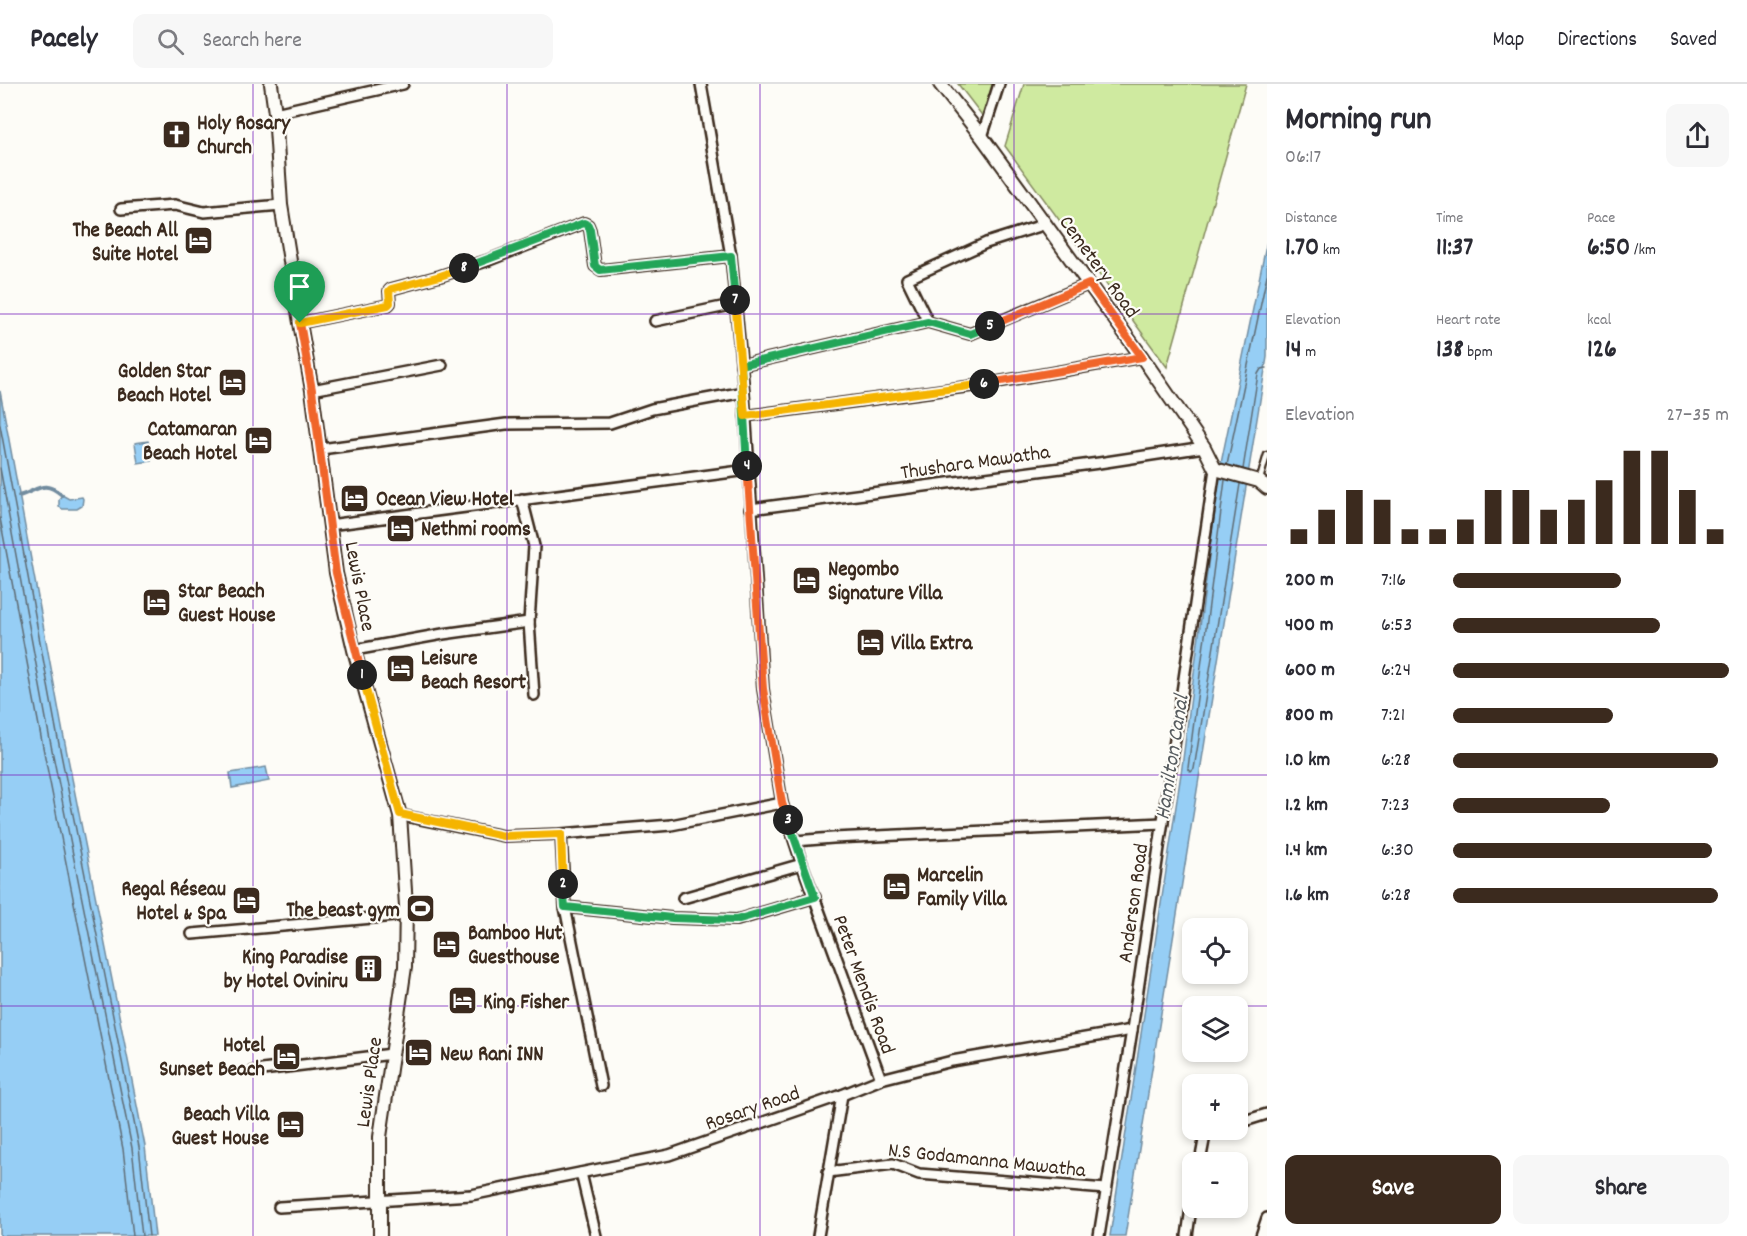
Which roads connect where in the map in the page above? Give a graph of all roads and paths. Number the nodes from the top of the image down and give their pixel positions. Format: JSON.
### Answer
{"nodes":[{"id":1,"x":272,"y":84,"type":"edge"},
{"id":2,"x":403,"y":84,"type":"edge"},
{"id":3,"x":701,"y":84,"type":"edge"},
{"id":4,"x":940,"y":84,"type":"edge"},
{"id":5,"x":999,"y":84,"type":"edge"},
{"id":6,"x":275,"y":113,"type":"junction"},
{"id":7,"x":982,"y":137,"type":"junction"},
{"id":8,"x":281,"y":205,"type":"junction"},
{"id":9,"x":121,"y":209,"type":"dead end"},
{"id":10,"x":1046,"y":224,"type":"junction"},
{"id":11,"x":731,"y":256,"type":"junction"},
{"id":12,"x":1089,"y":284,"type":"junction"},
{"id":13,"x":736,"y":304,"type":"junction"},
{"id":14,"x":655,"y":321,"type":"dead end"},
{"id":15,"x":928,"y":322,"type":"junction"},
{"id":16,"x":300,"y":323,"type":"junction"},
{"id":17,"x":1142,"y":357,"type":"junction"},
{"id":18,"x":442,"y":365,"type":"dead end"},
{"id":19,"x":741,"y":365,"type":"junction"},
{"id":20,"x":312,"y":390,"type":"junction"},
{"id":21,"x":744,"y":392,"type":"junction"},
{"id":22,"x":745,"y":416,"type":"junction"},
{"id":23,"x":1204,"y":447,"type":"junction"},
{"id":24,"x":321,"y":449,"type":"junction"},
{"id":25,"x":1267,"y":455,"type":"edge"},
{"id":26,"x":748,"y":470,"type":"junction"},
{"id":27,"x":1219,"y":470,"type":"junction"},
{"id":28,"x":1259,"y":482,"type":"edge"},
{"id":29,"x":522,"y":499,"type":"junction"},
{"id":30,"x":750,"y":509,"type":"junction"},
{"id":31,"x":329,"y":525,"type":"junction"},
{"id":32,"x":529,"y":622,"type":"junction"},
{"id":33,"x":354,"y":650,"type":"junction"},
{"id":34,"x":534,"y":695,"type":"dead end"},
{"id":35,"x":782,"y":803,"type":"junction"},
{"id":36,"x":400,"y":814,"type":"junction"},
{"id":37,"x":1162,"y":822,"type":"junction"},
{"id":38,"x":561,"y":834,"type":"junction"},
{"id":39,"x":795,"y":841,"type":"junction"},
{"id":40,"x":802,"y":864,"type":"junction"},
{"id":41,"x":815,"y":897,"type":"junction"},
{"id":42,"x":683,"y":898,"type":"dead end"},
{"id":43,"x":565,"y":907,"type":"junction"},
{"id":44,"x":406,"y":915,"type":"junction"},
{"id":45,"x":192,"y":934,"type":"dead end"},
{"id":46,"x":1132,"y":1030,"type":"junction"},
{"id":47,"x":392,"y":1054,"type":"junction"},
{"id":48,"x":254,"y":1071,"type":"dead end"},
{"id":49,"x":881,"y":1079,"type":"junction"},
{"id":50,"x":601,"y":1086,"type":"dead end"},
{"id":51,"x":842,"y":1095,"type":"junction"},
{"id":52,"x":1267,"y":1114,"type":"edge"},
{"id":53,"x":1248,"y":1120,"type":"edge"},
{"id":54,"x":828,"y":1172,"type":"junction"},
{"id":55,"x":581,"y":1173,"type":"junction"},
{"id":56,"x":1106,"y":1189,"type":"junction"},
{"id":57,"x":379,"y":1201,"type":"junction"},
{"id":58,"x":279,"y":1208,"type":"dead end"},
{"id":59,"x":1190,"y":1218,"type":"edge"},
{"id":60,"x":1267,"y":1218,"type":"edge"},
{"id":61,"x":380,"y":1236,"type":"edge"},
{"id":62,"x":596,"y":1236,"type":"edge"},
{"id":63,"x":818,"y":1236,"type":"edge"},
{"id":64,"x":1099,"y":1236,"type":"edge"},
{"id":65,"x":1187,"y":1236,"type":"edge"},
{"id":66,"x":1261,"y":1236,"type":"edge"}],
"edges":[{"from":1,"to":6,"type":"street","name":"Lewis Place"},
{"from":2,"to":6,"type":"street"},
{"from":3,"to":11,"type":"street","name":"Peter Mendis Road"},
{"from":4,"to":7,"type":"street","name":"Cemetery Road"},
{"from":5,"to":7,"type":"street"},
{"from":6,"to":8,"type":"street","name":"Lewis Place"},
{"from":7,"to":10,"type":"street","name":"Cemetery Road"},
{"from":8,"to":9,"type":"street"},
{"from":8,"to":16,"type":"street","name":"Lewis Place"},
{"from":10,"to":12,"type":"street","name":"Cemetery Road"},
{"from":10,"to":15,"type":"street"},
{"from":11,"to":13,"type":"street","name":"Peter Mendis Road"},
{"from":11,"to":16,"type":"street"},
{"from":12,"to":15,"type":"street"},
{"from":12,"to":17,"type":"street","name":"Cemetery Road"},
{"from":13,"to":14,"type":"street"},
{"from":13,"to":19,"type":"street","name":"Peter Mendis Road"},
{"from":15,"to":19,"type":"street"},
{"from":16,"to":20,"type":"street","name":"Lewis Place"},
{"from":17,"to":22,"type":"street"},
{"from":17,"to":23,"type":"street","name":"Cemetery Road"},
{"from":18,"to":20,"type":"street"},
{"from":19,"to":21,"type":"street","name":"Peter Mendis Road"},
{"from":20,"to":24,"type":"street","name":"Lewis Place"},
{"from":21,"to":22,"type":"street","name":"Peter Mendis Road"},
{"from":21,"to":24,"type":"street"},
{"from":22,"to":26,"type":"street","name":"Peter Mendis Road"},
{"from":23,"to":27,"type":"street","name":"Cemetery Road"},
{"from":23,"to":30,"type":"street","name":"Thushara Mawatha"},
{"from":24,"to":31,"type":"street","name":"Lewis Place"},
{"from":25,"to":28,"type":"lane"},
{"from":26,"to":29,"type":"street"},
{"from":26,"to":30,"type":"street","name":"Peter Mendis Road"},
{"from":27,"to":28,"type":"street"},
{"from":27,"to":37,"type":"street","name":"Anderson Road"},
{"from":29,"to":31,"type":"street"},
{"from":29,"to":32,"type":"street"},
{"from":30,"to":35,"type":"street","name":"Peter Mendis Road"},
{"from":31,"to":33,"type":"street","name":"Lewis Place"},
{"from":32,"to":33,"type":"street"},
{"from":32,"to":34,"type":"street"},
{"from":33,"to":36,"type":"street","name":"Lewis Place"},
{"from":35,"to":38,"type":"street"},
{"from":35,"to":39,"type":"street","name":"Peter Mendis Road"},
{"from":36,"to":38,"type":"street"},
{"from":36,"to":44,"type":"street","name":"Lewis Place"},
{"from":37,"to":39,"type":"street"},
{"from":37,"to":46,"type":"street","name":"Anderson Road"},
{"from":38,"to":43,"type":"street"},
{"from":39,"to":40,"type":"street","name":"Peter Mendis Road"},
{"from":40,"to":41,"type":"street","name":"Peter Mendis Road"},
{"from":40,"to":42,"type":"street"},
{"from":41,"to":43,"type":"street"},
{"from":41,"to":49,"type":"street","name":"Peter Mendis Road"},
{"from":43,"to":50,"type":"street"},
{"from":44,"to":45,"type":"street"},
{"from":44,"to":47,"type":"street","name":"Lewis Place"},
{"from":46,"to":49,"type":"street","name":"Rosary Road"},
{"from":46,"to":56,"type":"street","name":"Anderson Road"},
{"from":47,"to":48,"type":"street"},
{"from":47,"to":57,"type":"street","name":"Lewis Place"},
{"from":49,"to":51,"type":"street","name":"Rosary Road"},
{"from":51,"to":54,"type":"street"},
{"from":51,"to":55,"type":"street","name":"Rosary Road"},
{"from":52,"to":53,"type":"street"},
{"from":54,"to":56,"type":"street","name":"N.S Godamanna Mawatha"},
{"from":54,"to":63,"type":"street"},
{"from":55,"to":57,"type":"street","name":"Rosary Road"},
{"from":55,"to":62,"type":"street"},
{"from":56,"to":64,"type":"street","name":"Anderson Road"},
{"from":57,"to":58,"type":"street","name":"Rosary Road"},
{"from":57,"to":61,"type":"street","name":"Lewis Place"},
{"from":59,"to":65,"type":"street"},
{"from":60,"to":66,"type":"street"}]}
